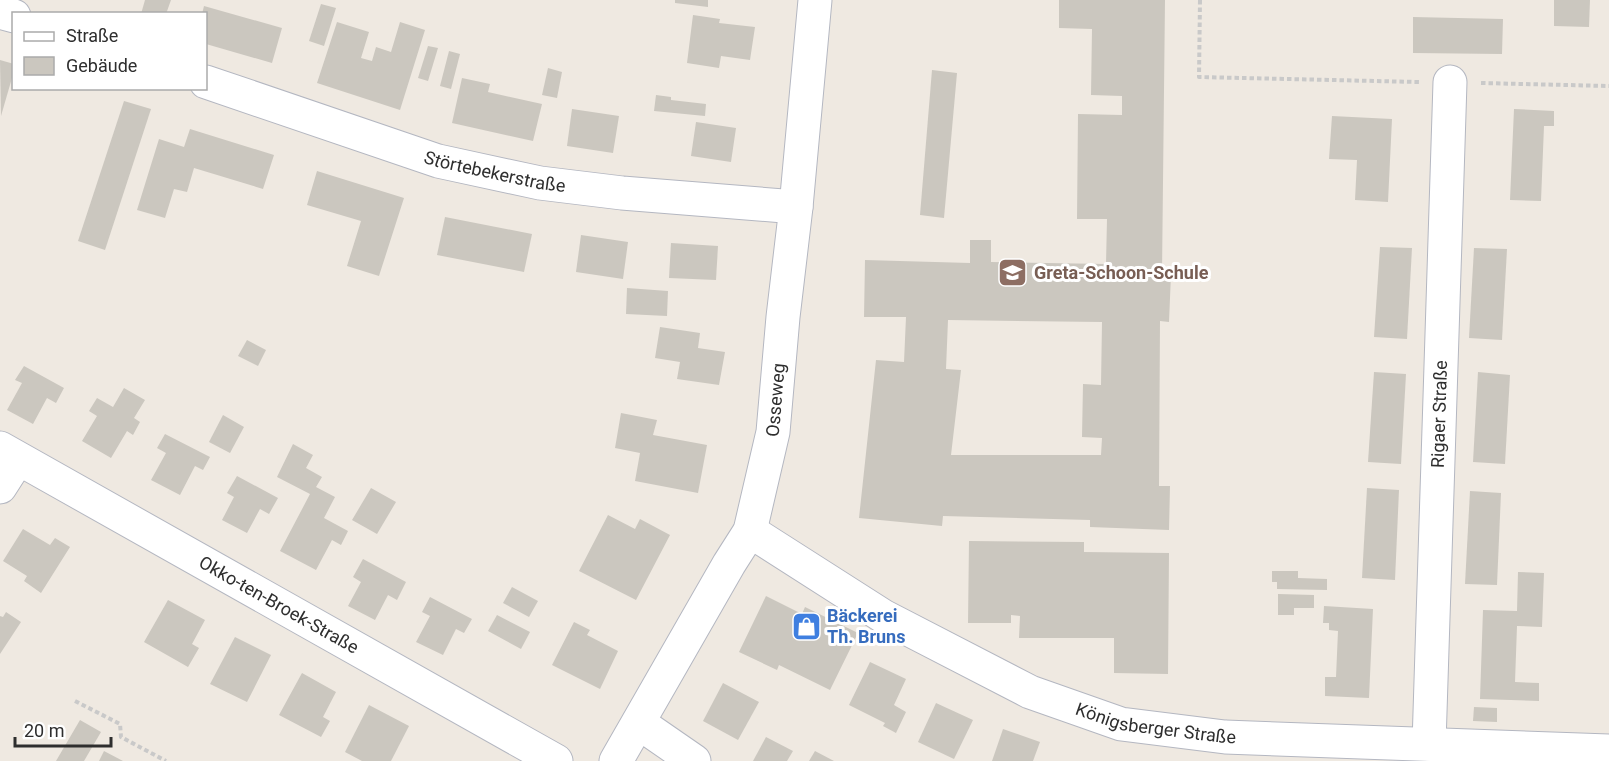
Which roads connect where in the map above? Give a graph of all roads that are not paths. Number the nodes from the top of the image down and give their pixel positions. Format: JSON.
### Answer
{"nodes":[{"id":1,"x":816,"y":0,"type":"edge"},
{"id":2,"x":207,"y":82,"type":"edge"},
{"id":3,"x":1450,"y":82,"type":"road end"},
{"id":4,"x":796,"y":207,"type":"junction"},
{"id":5,"x":9,"y":454,"type":"edge"},
{"id":6,"x":0,"y":487,"type":"edge"},
{"id":7,"x":750,"y":531,"type":"junction"},
{"id":8,"x":639,"y":723,"type":"junction"},
{"id":9,"x":1429,"y":744,"type":"junction"},
{"id":10,"x":1609,"y":751,"type":"edge"},
{"id":11,"x":556,"y":761,"type":"edge"},
{"id":12,"x":616,"y":761,"type":"edge"},
{"id":13,"x":694,"y":761,"type":"edge"}],
"edges":[{"from":1,"to":4,"type":"street","name":"Osseweg"},
{"from":2,"to":4,"type":"street","name":"Störtebekerstraße"},
{"from":3,"to":9,"type":"street","name":"Rigaer Straße"},
{"from":4,"to":7,"type":"street","name":"Osseweg"},
{"from":5,"to":6,"type":"street"},
{"from":5,"to":11,"type":"street","name":"Okko-ten-Broek-Straße"},
{"from":7,"to":8,"type":"street","name":"Osseweg"},
{"from":7,"to":9,"type":"street","name":"Königsberger Straße"},
{"from":8,"to":12,"type":"street","name":"Osseweg"},
{"from":8,"to":13,"type":"street"},
{"from":9,"to":10,"type":"street","name":"Königsberger Straße"}]}
